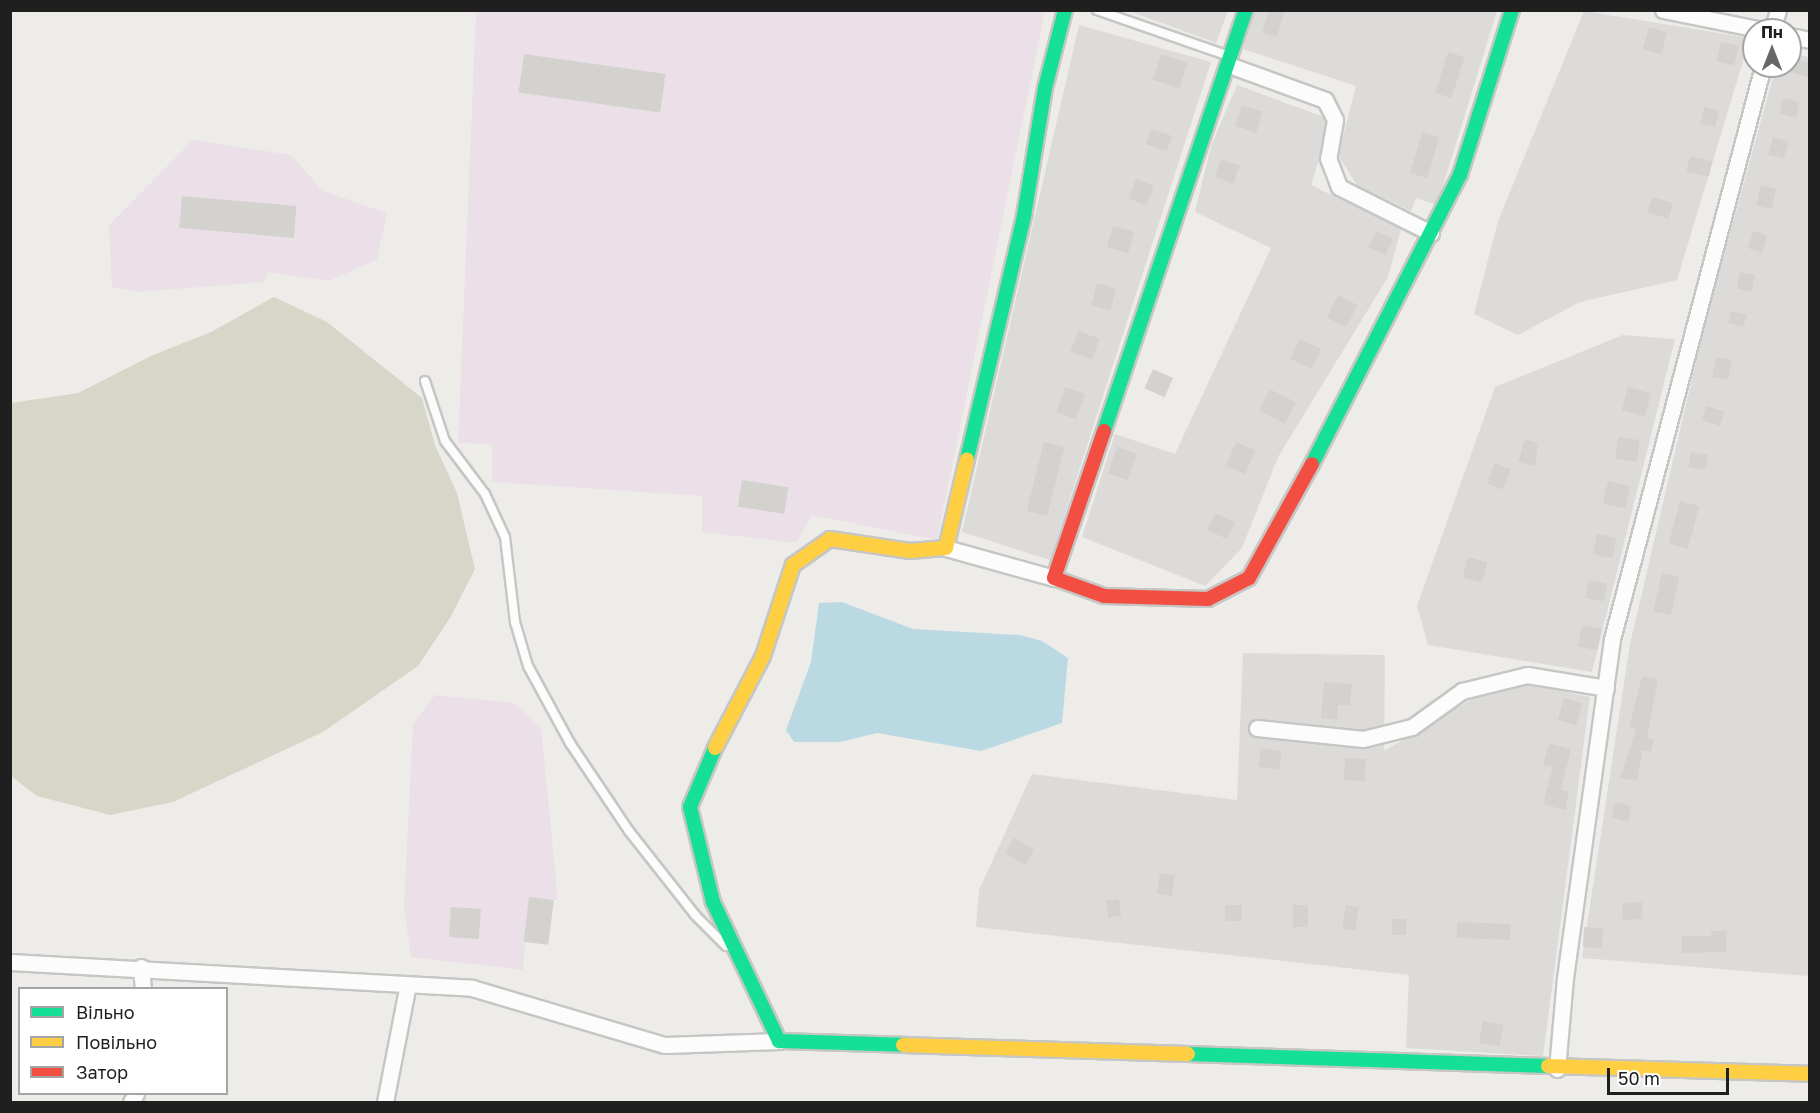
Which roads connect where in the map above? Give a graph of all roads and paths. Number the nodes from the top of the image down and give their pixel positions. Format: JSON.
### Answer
{"nodes":[{"id":1,"x":1065,"y":10,"type":"edge"},
{"id":2,"x":1097,"y":10,"type":"edge"},
{"id":3,"x":1246,"y":10,"type":"edge"},
{"id":4,"x":1512,"y":10,"type":"edge"},
{"id":5,"x":1663,"y":10,"type":"edge"},
{"id":6,"x":1742,"y":26,"type":"edge"},
{"id":7,"x":1231,"y":61,"type":"junction"},
{"id":8,"x":1759,"y":78,"type":"edge"},
{"id":9,"x":1431,"y":233,"type":"junction"},
{"id":10,"x":425,"y":381,"type":"dead end"},
{"id":11,"x":946,"y":548,"type":"junction"},
{"id":12,"x":1054,"y":578,"type":"junction"},
{"id":13,"x":1606,"y":688,"type":"junction"},
{"id":14,"x":1257,"y":728,"type":"dead end"},
{"id":15,"x":10,"y":962,"type":"edge"},
{"id":16,"x":141,"y":967,"type":"junction"},
{"id":17,"x":747,"y":967,"type":"junction"},
{"id":18,"x":408,"y":984,"type":"junction"},
{"id":19,"x":143,"y":987,"type":"edge"},
{"id":20,"x":780,"y":1041,"type":"junction"},
{"id":21,"x":1557,"y":1069,"type":"junction"},
{"id":22,"x":1809,"y":1074,"type":"edge"},
{"id":23,"x":386,"y":1102,"type":"edge"}],
"edges":[{"from":1,"to":11,"type":"street"},
{"from":2,"to":7,"type":"lane"},
{"from":3,"to":7,"type":"street"},
{"from":4,"to":9,"type":"street"},
{"from":5,"to":6,"type":"street"},
{"from":7,"to":9,"type":"street"},
{"from":7,"to":12,"type":"street"},
{"from":8,"to":13,"type":"street"},
{"from":9,"to":12,"type":"street"},
{"from":10,"to":17,"type":"lane"},
{"from":11,"to":12,"type":"street"},
{"from":11,"to":17,"type":"street"},
{"from":13,"to":14,"type":"street"},
{"from":13,"to":21,"type":"street"},
{"from":15,"to":16,"type":"street"},
{"from":16,"to":18,"type":"street"},
{"from":16,"to":19,"type":"street"},
{"from":17,"to":20,"type":"street"},
{"from":18,"to":20,"type":"street"},
{"from":18,"to":23,"type":"street"},
{"from":20,"to":21,"type":"street"},
{"from":21,"to":22,"type":"street"}]}
